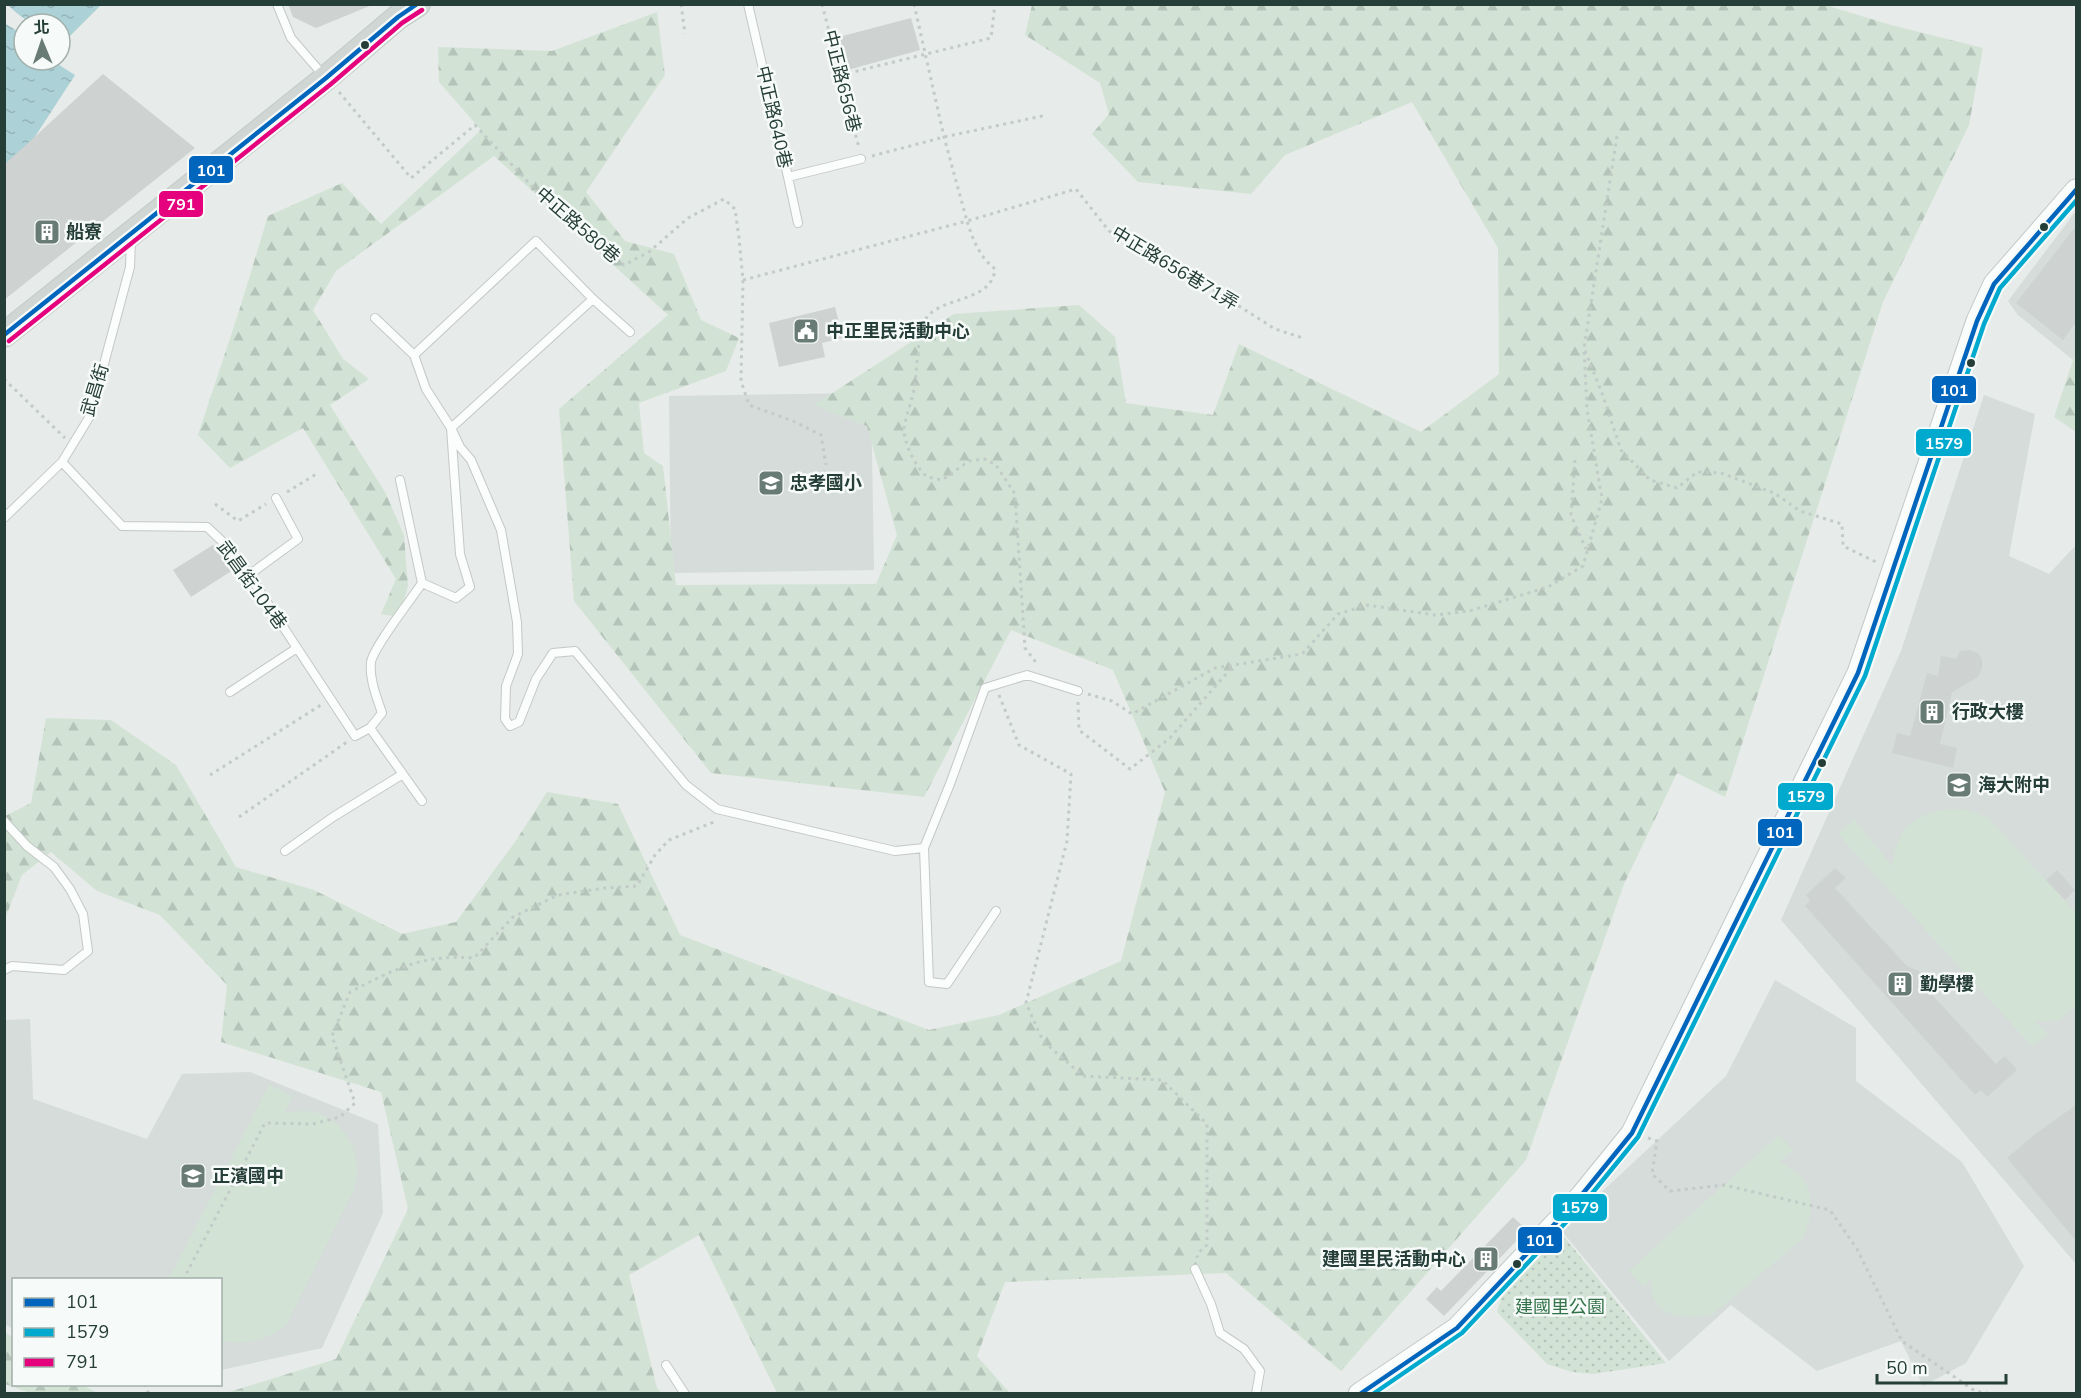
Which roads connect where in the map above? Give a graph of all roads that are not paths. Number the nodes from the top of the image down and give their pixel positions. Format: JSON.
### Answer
{"nodes":[{"id":1,"x":277,"y":4,"type":"edge"},
{"id":2,"x":748,"y":4,"type":"edge"},
{"id":3,"x":413,"y":6,"type":"edge"},
{"id":4,"x":326,"y":78,"type":"junction"},
{"id":5,"x":861,"y":159,"type":"road end"},
{"id":6,"x":788,"y":177,"type":"junction"},
{"id":7,"x":2076,"y":190,"type":"edge"},
{"id":8,"x":798,"y":223,"type":"dead end"},
{"id":9,"x":131,"y":236,"type":"junction"},
{"id":10,"x":593,"y":299,"type":"junction"},
{"id":11,"x":375,"y":318,"type":"dead end"},
{"id":12,"x":630,"y":332,"type":"dead end"},
{"id":13,"x":4,"y":335,"type":"edge"},
{"id":14,"x":414,"y":356,"type":"junction"},
{"id":15,"x":451,"y":428,"type":"junction"},
{"id":16,"x":62,"y":462,"type":"junction"},
{"id":17,"x":400,"y":480,"type":"dead end"},
{"id":18,"x":276,"y":498,"type":"dead end"},
{"id":19,"x":4,"y":518,"type":"edge"},
{"id":20,"x":249,"y":574,"type":"junction"},
{"id":21,"x":422,"y":583,"type":"junction"},
{"id":22,"x":297,"y":648,"type":"junction"},
{"id":23,"x":1078,"y":691,"type":"road end"},
{"id":24,"x":230,"y":692,"type":"dead end"},
{"id":25,"x":370,"y":728,"type":"junction"},
{"id":26,"x":403,"y":774,"type":"junction"},
{"id":27,"x":422,"y":801,"type":"dead end"},
{"id":28,"x":4,"y":821,"type":"edge"},
{"id":29,"x":924,"y":848,"type":"junction"},
{"id":30,"x":285,"y":851,"type":"dead end"},
{"id":31,"x":996,"y":911,"type":"dead end"},
{"id":32,"x":4,"y":970,"type":"edge"},
{"id":33,"x":1196,"y":1269,"type":"road end"},
{"id":34,"x":666,"y":1365,"type":"dead end"},
{"id":35,"x":685,"y":1394,"type":"edge"},
{"id":36,"x":1256,"y":1394,"type":"edge"},
{"id":37,"x":1359,"y":1394,"type":"edge"}],
"edges":[{"from":1,"to":4,"type":"lane"},
{"from":2,"to":6,"type":"lane","name":"中正路640巷"},
{"from":3,"to":4,"type":"main road"},
{"from":4,"to":9,"type":"main road"},
{"from":5,"to":6,"type":"lane","name":"中正路640巷"},
{"from":6,"to":8,"type":"lane"},
{"from":7,"to":37,"type":"street"},
{"from":9,"to":13,"type":"main road"},
{"from":9,"to":16,"type":"lane","name":"武昌街"},
{"from":10,"to":12,"type":"lane"},
{"from":10,"to":14,"type":"lane"},
{"from":10,"to":15,"type":"lane"},
{"from":11,"to":14,"type":"lane"},
{"from":14,"to":15,"type":"lane"},
{"from":15,"to":21,"type":"lane"},
{"from":15,"to":29,"type":"lane"},
{"from":16,"to":19,"type":"lane","name":"武昌街"},
{"from":16,"to":20,"type":"lane","name":"武昌街104巷"},
{"from":17,"to":21,"type":"lane"},
{"from":18,"to":20,"type":"lane"},
{"from":20,"to":22,"type":"lane","name":"武昌街104巷"},
{"from":21,"to":25,"type":"lane"},
{"from":22,"to":24,"type":"lane"},
{"from":22,"to":25,"type":"lane","name":"武昌街104巷"},
{"from":23,"to":29,"type":"lane"},
{"from":25,"to":26,"type":"lane"},
{"from":26,"to":27,"type":"lane"},
{"from":26,"to":30,"type":"lane"},
{"from":28,"to":32,"type":"lane"},
{"from":29,"to":31,"type":"lane"},
{"from":33,"to":36,"type":"lane"},
{"from":34,"to":35,"type":"lane"}]}
